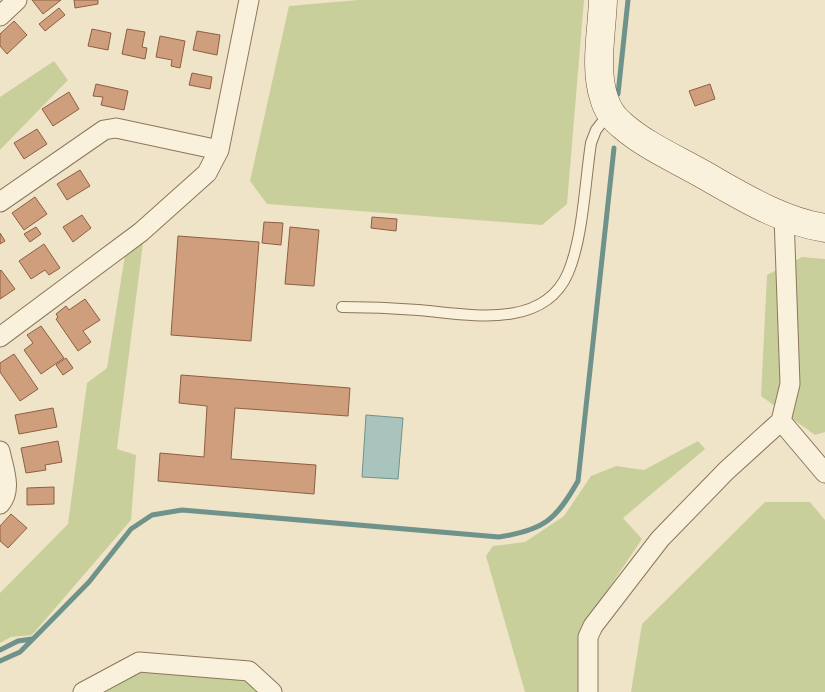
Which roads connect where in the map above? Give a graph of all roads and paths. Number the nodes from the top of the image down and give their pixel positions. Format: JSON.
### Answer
{"nodes":[{"id":1,"x":17,"y":0,"type":"edge"},
{"id":2,"x":249,"y":0,"type":"edge"},
{"id":3,"x":603,"y":0,"type":"edge"},
{"id":4,"x":0,"y":16,"type":"edge"},
{"id":5,"x":610,"y":112,"type":"junction"},
{"id":6,"x":219,"y":150,"type":"junction"},
{"id":7,"x":0,"y":202,"type":"edge"},
{"id":8,"x":784,"y":216,"type":"junction"},
{"id":9,"x":825,"y":228,"type":"edge"},
{"id":10,"x":342,"y":307,"type":"dead end"},
{"id":11,"x":0,"y":337,"type":"edge"},
{"id":12,"x":781,"y":421,"type":"junction"},
{"id":13,"x":0,"y":451,"type":"edge"},
{"id":14,"x":825,"y":473,"type":"edge"},
{"id":15,"x":0,"y":504,"type":"edge"},
{"id":16,"x":83,"y":692,"type":"edge"},
{"id":17,"x":272,"y":692,"type":"edge"},
{"id":18,"x":588,"y":692,"type":"edge"}],
"edges":[{"from":1,"to":4,"type":"street"},
{"from":2,"to":6,"type":"street"},
{"from":3,"to":5,"type":"street"},
{"from":5,"to":8,"type":"street"},
{"from":5,"to":10,"type":"lane"},
{"from":6,"to":7,"type":"street"},
{"from":6,"to":11,"type":"street"},
{"from":8,"to":9,"type":"street"},
{"from":8,"to":12,"type":"street"},
{"from":12,"to":14,"type":"street"},
{"from":12,"to":18,"type":"street"},
{"from":13,"to":15,"type":"street"},
{"from":16,"to":17,"type":"street"}]}
